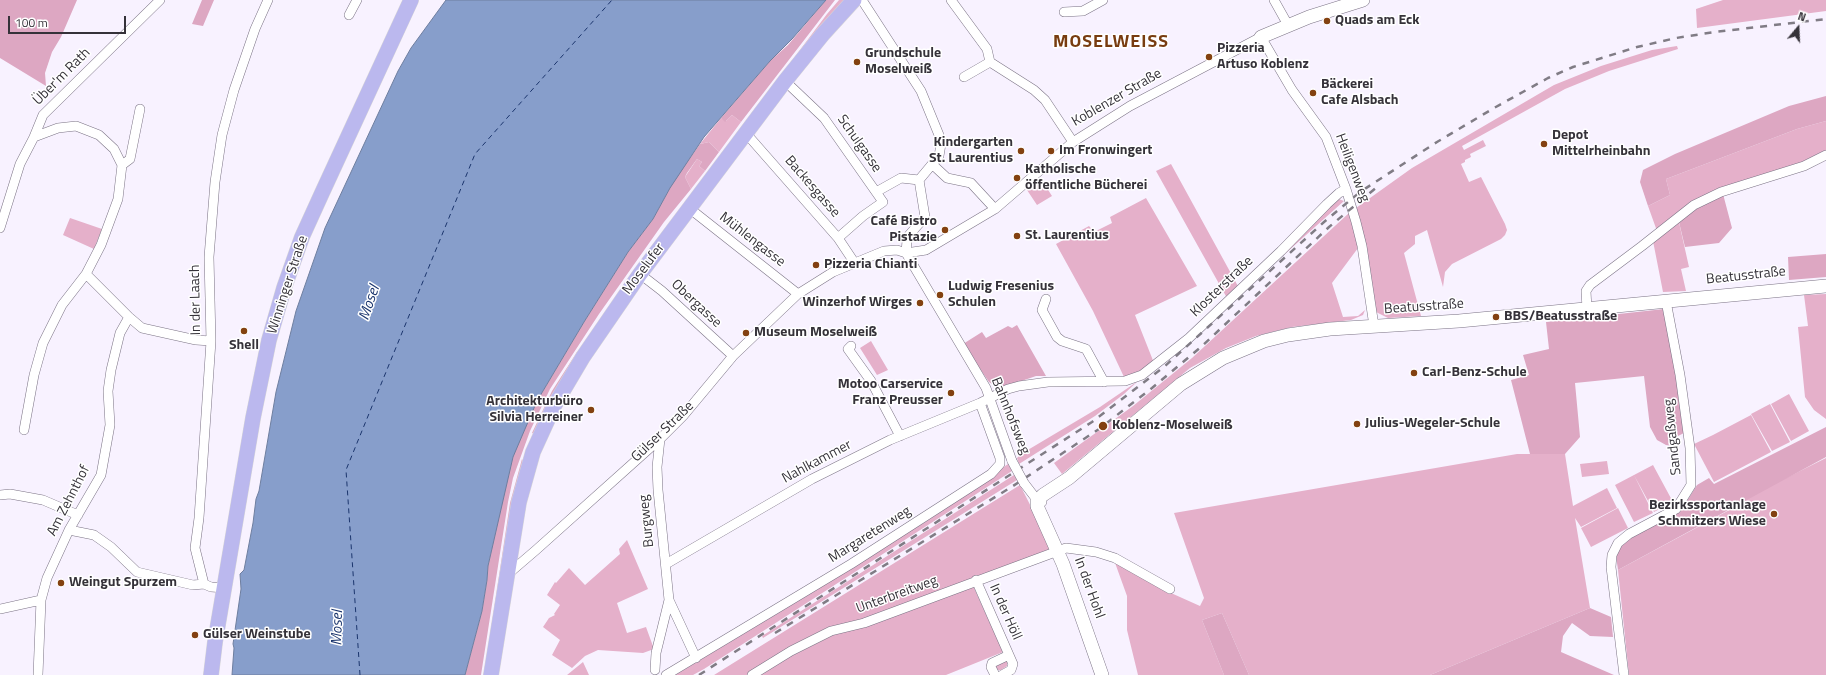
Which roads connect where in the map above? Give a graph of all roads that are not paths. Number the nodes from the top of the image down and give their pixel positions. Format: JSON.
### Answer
{"nodes":[{"id":1,"x":160,"y":0,"type":"edge"},
{"id":2,"x":268,"y":0,"type":"edge"},
{"id":3,"x":357,"y":0,"type":"edge"},
{"id":4,"x":411,"y":0,"type":"edge"},
{"id":5,"x":854,"y":0,"type":"edge"},
{"id":6,"x":862,"y":0,"type":"edge"},
{"id":7,"x":1103,"y":0,"type":"edge"},
{"id":8,"x":1274,"y":0,"type":"edge"},
{"id":9,"x":1363,"y":0,"type":"edge"},
{"id":10,"x":949,"y":1,"type":"edge"},
{"id":11,"x":1064,"y":12,"type":"dead end"},
{"id":12,"x":349,"y":15,"type":"dead end"},
{"id":13,"x":1288,"y":25,"type":"junction"},
{"id":14,"x":1262,"y":37,"type":"junction"},
{"id":15,"x":990,"y":62,"type":"junction"},
{"id":16,"x":964,"y":77,"type":"dead end"},
{"id":17,"x":785,"y":81,"type":"junction"},
{"id":18,"x":140,"y":109,"type":"dead end"},
{"id":19,"x":744,"y":134,"type":"junction"},
{"id":20,"x":34,"y":137,"type":"junction"},
{"id":21,"x":1073,"y":142,"type":"junction"},
{"id":22,"x":1826,"y":155,"type":"edge"},
{"id":23,"x":122,"y":164,"type":"junction"},
{"id":24,"x":933,"y":165,"type":"junction"},
{"id":25,"x":919,"y":180,"type":"junction"},
{"id":26,"x":1346,"y":189,"type":"junction"},
{"id":27,"x":876,"y":192,"type":"junction"},
{"id":28,"x":689,"y":208,"type":"junction"},
{"id":29,"x":995,"y":209,"type":"junction"},
{"id":30,"x":0,"y":228,"type":"edge"},
{"id":31,"x":838,"y":238,"type":"junction"},
{"id":32,"x":906,"y":253,"type":"junction"},
{"id":33,"x":854,"y":262,"type":"junction"},
{"id":34,"x":86,"y":274,"type":"junction"},
{"id":35,"x":640,"y":274,"type":"junction"},
{"id":36,"x":1826,"y":286,"type":"edge"},
{"id":37,"x":798,"y":294,"type":"junction"},
{"id":38,"x":1046,"y":299,"type":"dead end"},
{"id":39,"x":1666,"y":301,"type":"junction"},
{"id":40,"x":1587,"y":309,"type":"junction"},
{"id":41,"x":129,"y":317,"type":"junction"},
{"id":42,"x":1374,"y":326,"type":"junction"},
{"id":43,"x":211,"y":341,"type":"junction"},
{"id":44,"x":851,"y":346,"type":"dead end"},
{"id":45,"x":733,"y":356,"type":"junction"},
{"id":46,"x":1104,"y":382,"type":"junction"},
{"id":47,"x":989,"y":398,"type":"junction"},
{"id":48,"x":980,"y":403,"type":"junction"},
{"id":49,"x":24,"y":430,"type":"dead end"},
{"id":50,"x":900,"y":436,"type":"junction"},
{"id":51,"x":660,"y":439,"type":"junction"},
{"id":52,"x":0,"y":496,"type":"edge"},
{"id":53,"x":1041,"y":506,"type":"junction"},
{"id":54,"x":78,"y":515,"type":"junction"},
{"id":55,"x":69,"y":530,"type":"junction"},
{"id":56,"x":1058,"y":550,"type":"junction"},
{"id":57,"x":666,"y":564,"type":"junction"},
{"id":58,"x":506,"y":575,"type":"junction"},
{"id":59,"x":976,"y":580,"type":"junction"},
{"id":60,"x":204,"y":584,"type":"junction"},
{"id":61,"x":225,"y":588,"type":"junction"},
{"id":62,"x":1170,"y":589,"type":"dead end"},
{"id":63,"x":41,"y":600,"type":"junction"},
{"id":64,"x":669,"y":600,"type":"junction"},
{"id":65,"x":0,"y":609,"type":"edge"},
{"id":66,"x":1009,"y":654,"type":"junction"},
{"id":67,"x":696,"y":658,"type":"junction"},
{"id":68,"x":655,"y":670,"type":"dead end"},
{"id":69,"x":38,"y":675,"type":"edge"},
{"id":70,"x":211,"y":675,"type":"edge"},
{"id":71,"x":491,"y":675,"type":"edge"},
{"id":72,"x":666,"y":675,"type":"edge"},
{"id":73,"x":752,"y":675,"type":"edge"},
{"id":74,"x":995,"y":675,"type":"edge"},
{"id":75,"x":1002,"y":675,"type":"edge"},
{"id":76,"x":1102,"y":675,"type":"edge"},
{"id":77,"x":1624,"y":675,"type":"edge"}],
"edges":[{"from":1,"to":20,"type":"street","name":"Über'm Rath"},
{"from":2,"to":43,"type":"street","name":"In der Laach"},
{"from":3,"to":12,"type":"street"},
{"from":4,"to":61,"type":"main road","name":"Winninger Straße"},
{"from":5,"to":17,"type":"main road","name":"Moselufer"},
{"from":6,"to":24,"type":"street"},
{"from":7,"to":11,"type":"street"},
{"from":8,"to":13,"type":"street"},
{"from":9,"to":13,"type":"street","name":"Koblenzer Straße"},
{"from":10,"to":15,"type":"street"},
{"from":13,"to":14,"type":"street","name":"Koblenzer Straße"},
{"from":14,"to":21,"type":"street","name":"Koblenzer Straße"},
{"from":14,"to":26,"type":"street","name":"Heiligenweg"},
{"from":15,"to":16,"type":"street"},
{"from":15,"to":21,"type":"street"},
{"from":17,"to":19,"type":"main road","name":"Moselufer"},
{"from":17,"to":27,"type":"street","name":"Schulgasse"},
{"from":18,"to":23,"type":"street"},
{"from":19,"to":28,"type":"main road","name":"Moselufer"},
{"from":19,"to":31,"type":"street","name":"Backesgasse"},
{"from":20,"to":23,"type":"street"},
{"from":20,"to":30,"type":"street","name":"Über'm Rath"},
{"from":21,"to":29,"type":"street","name":"Koblenzer Straße"},
{"from":22,"to":40,"type":"street"},
{"from":23,"to":34,"type":"street"},
{"from":24,"to":25,"type":"street"},
{"from":24,"to":29,"type":"street"},
{"from":25,"to":27,"type":"street","name":"Schulgasse"},
{"from":25,"to":32,"type":"street"},
{"from":26,"to":42,"type":"street","name":"Heiligenweg"},
{"from":26,"to":46,"type":"street","name":"Klosterstraße"},
{"from":27,"to":31,"type":"street"},
{"from":28,"to":35,"type":"main road","name":"Moselufer"},
{"from":28,"to":37,"type":"street","name":"Mühlengasse"},
{"from":29,"to":32,"type":"street","name":"Koblenzer Straße"},
{"from":31,"to":33,"type":"street","name":"Backesgasse"},
{"from":32,"to":33,"type":"street","name":"Gülser Straße"},
{"from":32,"to":47,"type":"street","name":"Bahnhofsweg"},
{"from":33,"to":37,"type":"street","name":"Gülser Straße"},
{"from":34,"to":41,"type":"street"},
{"from":34,"to":49,"type":"street"},
{"from":35,"to":45,"type":"street","name":"Obergasse"},
{"from":35,"to":58,"type":"main road","name":"Moselufer"},
{"from":36,"to":39,"type":"street","name":"Beatusstraße"},
{"from":37,"to":45,"type":"street","name":"Gülser Straße"},
{"from":38,"to":46,"type":"street"},
{"from":39,"to":40,"type":"street","name":"Beatusstraße"},
{"from":39,"to":77,"type":"street","name":"Sandgaßweg"},
{"from":40,"to":42,"type":"street","name":"Beatusstraße"},
{"from":41,"to":43,"type":"street"},
{"from":41,"to":54,"type":"street","name":"Am Zehnthof"},
{"from":42,"to":53,"type":"street","name":"Beatusstraße"},
{"from":43,"to":60,"type":"street","name":"In der Laach"},
{"from":44,"to":50,"type":"street"},
{"from":45,"to":51,"type":"street","name":"Gülser Straße"},
{"from":46,"to":47,"type":"street","name":"Klosterstraße"},
{"from":47,"to":48,"type":"street","name":"Nahlkammer"},
{"from":47,"to":53,"type":"street","name":"Bahnhofsweg","bridge":true},
{"from":48,"to":50,"type":"street","name":"Nahlkammer"},
{"from":48,"to":67,"type":"street","name":"Margaretenweg"},
{"from":50,"to":57,"type":"street","name":"Nahlkammer"},
{"from":51,"to":57,"type":"street","name":"Burgweg"},
{"from":51,"to":58,"type":"street","name":"Gülser Straße"},
{"from":52,"to":54,"type":"street"},
{"from":53,"to":56,"type":"street","name":"In der Hohl"},
{"from":54,"to":55,"type":"street","name":"Am Zehnthof"},
{"from":55,"to":60,"type":"street"},
{"from":55,"to":63,"type":"street","name":"Am Zehnthof"},
{"from":56,"to":59,"type":"street","name":"Unterbreitweg"},
{"from":56,"to":62,"type":"street","name":"Unterbreitweg"},
{"from":56,"to":76,"type":"street","name":"In der Hohl"},
{"from":57,"to":64,"type":"street","name":"Burgweg"},
{"from":58,"to":71,"type":"main road"},
{"from":59,"to":66,"type":"street","name":"In der Höll"},
{"from":59,"to":73,"type":"street","name":"Unterbreitweg"},
{"from":60,"to":61,"type":"street"},
{"from":61,"to":70,"type":"main road","name":"Winninger Straße"},
{"from":63,"to":65,"type":"street"},
{"from":63,"to":69,"type":"street","name":"Am Zehnthof"},
{"from":64,"to":67,"type":"street","name":"Burgweg"},
{"from":64,"to":68,"type":"street","name":"Burgweg"},
{"from":66,"to":74,"type":"street","name":"In der Höll"},
{"from":66,"to":75,"type":"street","name":"In der Höll"},
{"from":67,"to":72,"type":"street"}]}
